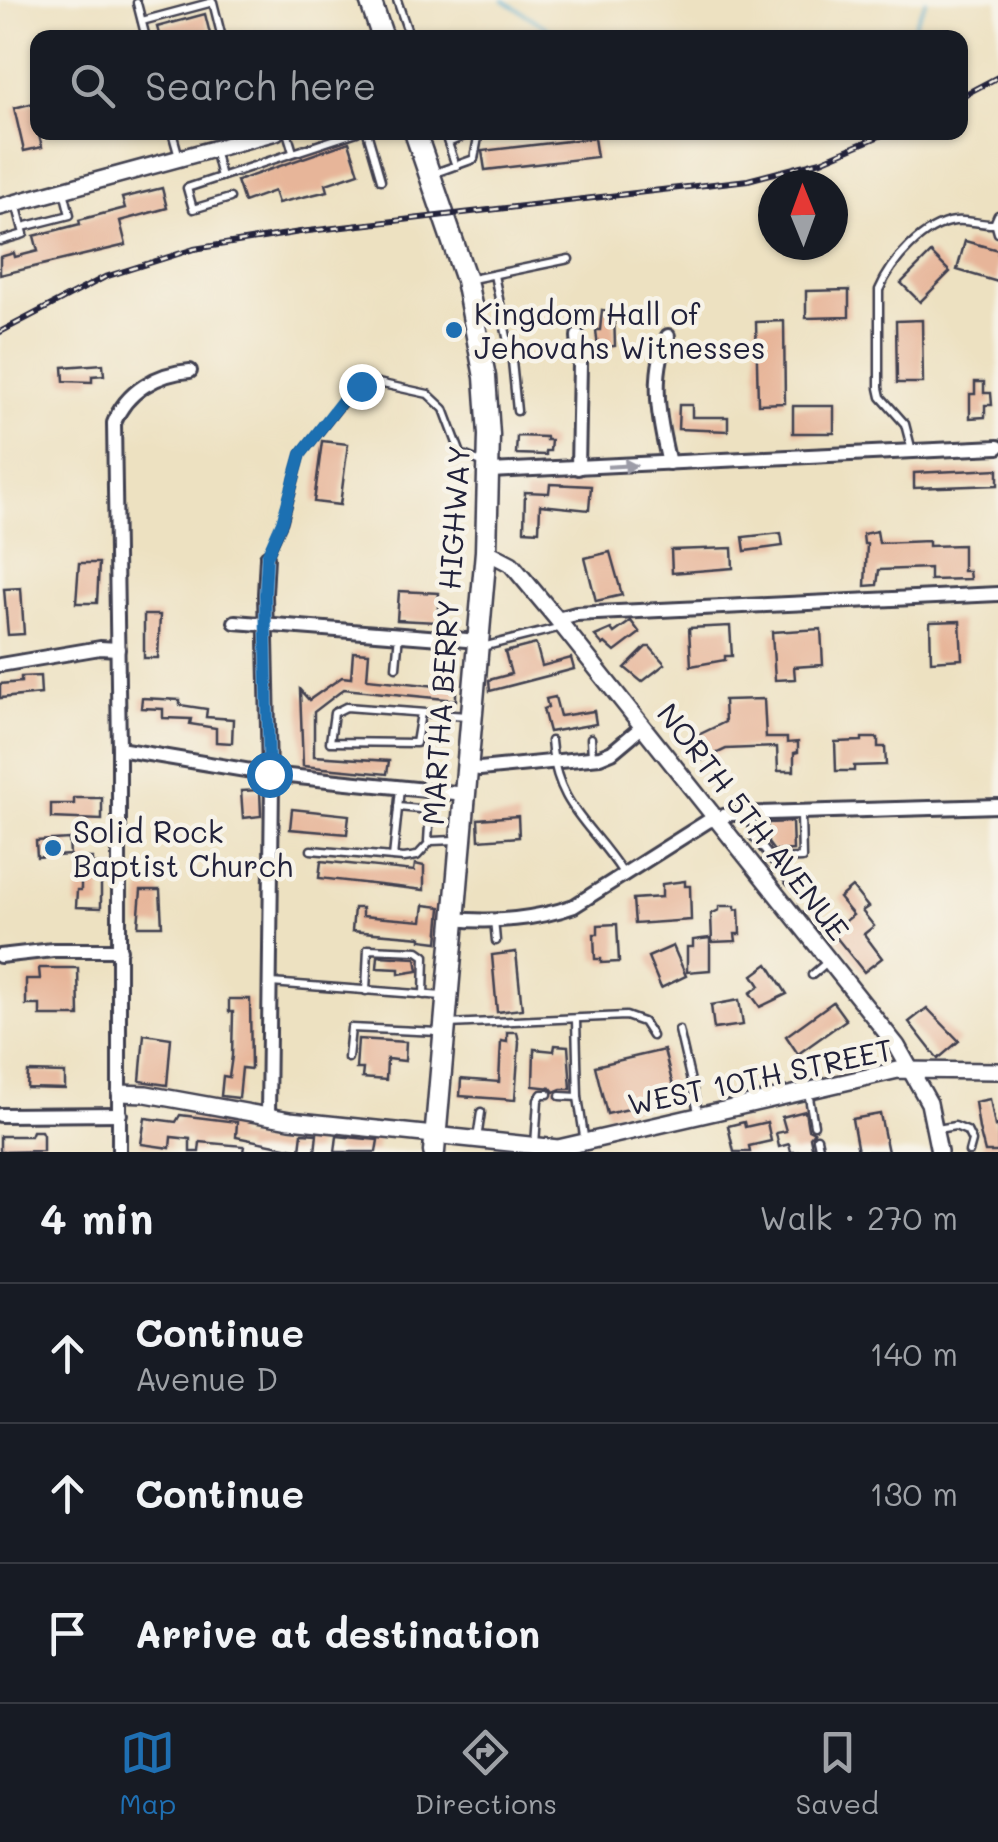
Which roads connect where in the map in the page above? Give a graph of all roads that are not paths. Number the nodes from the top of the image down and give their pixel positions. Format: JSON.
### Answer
{"nodes":[{"id":1,"x":382,"y":2,"type":"edge"},
{"id":2,"x":137,"y":3,"type":"dead end"},
{"id":3,"x":142,"y":20,"type":"junction"},
{"id":4,"x":144,"y":30,"type":"edge"},
{"id":5,"x":220,"y":30,"type":"edge"},
{"id":6,"x":382,"y":30,"type":"edge"},
{"id":7,"x":404,"y":30,"type":"edge"},
{"id":8,"x":174,"y":140,"type":"edge"},
{"id":9,"x":238,"y":140,"type":"edge"},
{"id":10,"x":289,"y":140,"type":"edge"},
{"id":11,"x":315,"y":140,"type":"edge"},
{"id":12,"x":327,"y":140,"type":"edge"},
{"id":13,"x":368,"y":140,"type":"edge"},
{"id":14,"x":418,"y":140,"type":"edge"},
{"id":15,"x":454,"y":140,"type":"edge"},
{"id":16,"x":475,"y":140,"type":"edge"},
{"id":17,"x":448,"y":142,"type":"joint"},
{"id":18,"x":316,"y":144,"type":"junction"},
{"id":19,"x":214,"y":149,"type":"junction"},
{"id":20,"x":292,"y":152,"type":"junction"},
{"id":21,"x":180,"y":158,"type":"junction"},
{"id":22,"x":456,"y":166,"type":"junction"},
{"id":23,"x":430,"y":175,"type":"junction"},
{"id":24,"x":221,"y":177,"type":"junction"},
{"id":25,"x":380,"y":180,"type":"dead end"},
{"id":26,"x":64,"y":190,"type":"junction"},
{"id":27,"x":230,"y":198,"type":"dead end"},
{"id":28,"x":8,"y":205,"type":"edge"},
{"id":29,"x":998,"y":215,"type":"edge"},
{"id":30,"x":22,"y":227,"type":"junction"},
{"id":31,"x":997,"y":229,"type":"edge"},
{"id":32,"x":0,"y":240,"type":"edge"},
{"id":33,"x":568,"y":259,"type":"dead end"},
{"id":34,"x":494,"y":274,"type":"junction"},
{"id":35,"x":466,"y":280,"type":"junction"},
{"id":36,"x":578,"y":336,"type":"dead end"},
{"id":37,"x":668,"y":336,"type":"dead end"},
{"id":38,"x":190,"y":370,"type":"dead end"},
{"id":39,"x":518,"y":411,"type":"dead end"},
{"id":40,"x":998,"y":448,"type":"edge"},
{"id":41,"x":912,"y":452,"type":"junction"},
{"id":42,"x":670,"y":463,"type":"junction"},
{"id":43,"x":490,"y":468,"type":"junction"},
{"id":44,"x":578,"y":468,"type":"junction"},
{"id":45,"x":486,"y":551,"type":"junction"},
{"id":46,"x":267,"y":556,"type":"joint"},
{"id":47,"x":998,"y":594,"type":"edge"},
{"id":48,"x":235,"y":622,"type":"dead end"},
{"id":49,"x":268,"y":623,"type":"junction"},
{"id":50,"x":560,"y":623,"type":"junction"},
{"id":51,"x":399,"y":634,"type":"junction"},
{"id":52,"x":478,"y":644,"type":"junction"},
{"id":53,"x":118,"y":649,"type":"junction"},
{"id":54,"x":0,"y":665,"type":"edge"},
{"id":55,"x":396,"y":667,"type":"dead end"},
{"id":56,"x":421,"y":713,"type":"junction"},
{"id":57,"x":472,"y":717,"type":"junction"},
{"id":58,"x":643,"y":726,"type":"junction"},
{"id":59,"x":591,"y":738,"type":"dead end"},
{"id":60,"x":551,"y":741,"type":"dead end"},
{"id":61,"x":120,"y":749,"type":"junction"},
{"id":62,"x":592,"y":758,"type":"junction"},
{"id":63,"x":553,"y":761,"type":"junction"},
{"id":64,"x":468,"y":767,"type":"junction"},
{"id":65,"x":269,"y":774,"type":"junction"},
{"id":66,"x":400,"y":787,"type":"junction"},
{"id":67,"x":465,"y":794,"type":"junction"},
{"id":68,"x":998,"y":806,"type":"edge"},
{"id":69,"x":398,"y":807,"type":"junction"},
{"id":70,"x":801,"y":812,"type":"junction"},
{"id":71,"x":752,"y":814,"type":"junction"},
{"id":72,"x":717,"y":818,"type":"junction"},
{"id":73,"x":461,"y":840,"type":"junction"},
{"id":74,"x":428,"y":842,"type":"junction"},
{"id":75,"x":311,"y":850,"type":"dead end"},
{"id":76,"x":393,"y":857,"type":"junction"},
{"id":77,"x":772,"y":859,"type":"junction"},
{"id":78,"x":624,"y":874,"type":"junction"},
{"id":79,"x":790,"y":882,"type":"dead end"},
{"id":80,"x":454,"y":919,"type":"junction"},
{"id":81,"x":494,"y":920,"type":"junction"},
{"id":82,"x":496,"y":942,"type":"dead end"},
{"id":83,"x":120,"y":950,"type":"junction"},
{"id":84,"x":0,"y":956,"type":"edge"},
{"id":85,"x":830,"y":961,"type":"junction"},
{"id":86,"x":812,"y":975,"type":"dead end"},
{"id":87,"x":270,"y":983,"type":"junction"},
{"id":88,"x":366,"y":991,"type":"junction"},
{"id":89,"x":424,"y":995,"type":"junction"},
{"id":90,"x":449,"y":997,"type":"junction"},
{"id":91,"x":576,"y":1020,"type":"junction"},
{"id":92,"x":446,"y":1028,"type":"junction"},
{"id":93,"x":679,"y":1030,"type":"dead end"},
{"id":94,"x":652,"y":1036,"type":"dead end"},
{"id":95,"x":348,"y":1058,"type":"dead end"},
{"id":96,"x":912,"y":1071,"type":"junction"},
{"id":97,"x":998,"y":1071,"type":"edge"},
{"id":98,"x":808,"y":1091,"type":"junction"},
{"id":99,"x":120,"y":1093,"type":"junction"},
{"id":100,"x":548,"y":1094,"type":"dead end"},
{"id":101,"x":560,"y":1096,"type":"dead end"},
{"id":102,"x":578,"y":1097,"type":"junction"},
{"id":103,"x":481,"y":1112,"type":"dead end"},
{"id":104,"x":120,"y":1114,"type":"junction"},
{"id":105,"x":0,"y":1115,"type":"edge"},
{"id":106,"x":268,"y":1115,"type":"junction"},
{"id":107,"x":700,"y":1116,"type":"junction"},
{"id":108,"x":814,"y":1125,"type":"dead end"},
{"id":109,"x":934,"y":1130,"type":"junction"},
{"id":110,"x":817,"y":1138,"type":"dead end"},
{"id":111,"x":477,"y":1139,"type":"junction"},
{"id":112,"x":435,"y":1144,"type":"edge"},
{"id":113,"x":585,"y":1144,"type":"junction"},
{"id":114,"x":535,"y":1146,"type":"junction"},
{"id":115,"x":120,"y":1152,"type":"edge"},
{"id":116,"x":820,"y":1152,"type":"edge"},
{"id":117,"x":939,"y":1152,"type":"edge"},
{"id":118,"x":970,"y":1152,"type":"edge"}],
"edges":[{"from":1,"to":6,"type":"main road"},
{"from":1,"to":7,"type":"lane"},
{"from":2,"to":3,"type":"lane"},
{"from":3,"to":4,"type":"lane"},
{"from":3,"to":5,"type":"lane"},
{"from":8,"to":21,"type":"lane"},
{"from":9,"to":19,"type":"street"},
{"from":10,"to":20,"type":"lane"},
{"from":11,"to":18,"type":"lane"},
{"from":12,"to":18,"type":"lane"},
{"from":13,"to":25,"type":"lane"},
{"from":14,"to":23,"type":"main road","name":"MARTHA BERRY HIGHWAY"},
{"from":15,"to":17,"type":"lane"},
{"from":16,"to":22,"type":"lane"},
{"from":17,"to":22,"type":"lane"},
{"from":18,"to":20,"type":"lane"},
{"from":19,"to":21,"type":"street"},
{"from":19,"to":24,"type":"lane"},
{"from":20,"to":24,"type":"lane"},
{"from":21,"to":26,"type":"street"},
{"from":22,"to":23,"type":"lane"},
{"from":23,"to":35,"type":"main road","name":"MARTHA BERRY HIGHWAY"},
{"from":24,"to":27,"type":"lane"},
{"from":26,"to":28,"type":"street"},
{"from":26,"to":30,"type":"lane"},
{"from":28,"to":30,"type":"lane"},
{"from":29,"to":31,"type":"lane"},
{"from":30,"to":32,"type":"lane"},
{"from":31,"to":41,"type":"lane"},
{"from":33,"to":34,"type":"lane"},
{"from":34,"to":35,"type":"lane"},
{"from":34,"to":39,"type":"lane"},
{"from":35,"to":43,"type":"main road","name":"MARTHA BERRY HIGHWAY"},
{"from":36,"to":44,"type":"street"},
{"from":37,"to":42,"type":"street"},
{"from":38,"to":53,"type":"street"},
{"from":40,"to":41,"type":"street"},
{"from":41,"to":42,"type":"street"},
{"from":44,"to":42,"type":"street","one_way":true},
{"from":43,"to":44,"type":"street"},
{"from":43,"to":45,"type":"main road","name":"MARTHA BERRY HIGHWAY"},
{"from":43,"to":46,"type":"lane"},
{"from":45,"to":50,"type":"street","name":"NORTH 5TH AVENUE"},
{"from":45,"to":52,"type":"main road","name":"MARTHA BERRY HIGHWAY"},
{"from":46,"to":49,"type":"street"},
{"from":47,"to":50,"type":"street"},
{"from":48,"to":49,"type":"street"},
{"from":49,"to":51,"type":"street"},
{"from":49,"to":65,"type":"street"},
{"from":50,"to":52,"type":"lane"},
{"from":50,"to":58,"type":"street","name":"NORTH 5TH AVENUE"},
{"from":51,"to":52,"type":"street"},
{"from":51,"to":55,"type":"lane"},
{"from":52,"to":57,"type":"main road","name":"MARTHA BERRY HIGHWAY"},
{"from":53,"to":54,"type":"street"},
{"from":53,"to":61,"type":"street"},
{"from":56,"to":56,"type":"lane"},
{"from":56,"to":57,"type":"lane"},
{"from":57,"to":64,"type":"main road","name":"MARTHA BERRY HIGHWAY"},
{"from":58,"to":62,"type":"street"},
{"from":58,"to":72,"type":"street","name":"NORTH 5TH AVENUE"},
{"from":59,"to":62,"type":"lane"},
{"from":60,"to":63,"type":"lane"},
{"from":61,"to":65,"type":"street"},
{"from":61,"to":83,"type":"street"},
{"from":62,"to":63,"type":"street"},
{"from":63,"to":64,"type":"street"},
{"from":63,"to":78,"type":"lane"},
{"from":64,"to":67,"type":"main road","name":"MARTHA BERRY HIGHWAY"},
{"from":65,"to":66,"type":"street"},
{"from":65,"to":87,"type":"street"},
{"from":66,"to":67,"type":"street"},
{"from":66,"to":69,"type":"lane"},
{"from":67,"to":73,"type":"main road","name":"MARTHA BERRY HIGHWAY"},
{"from":68,"to":70,"type":"street"},
{"from":69,"to":74,"type":"lane"},
{"from":69,"to":76,"type":"lane"},
{"from":70,"to":71,"type":"street"},
{"from":70,"to":77,"type":"lane"},
{"from":71,"to":72,"type":"street"},
{"from":71,"to":77,"type":"lane"},
{"from":72,"to":78,"type":"street"},
{"from":72,"to":85,"type":"street","name":"NORTH 5TH AVENUE"},
{"from":73,"to":74,"type":"lane"},
{"from":73,"to":80,"type":"main road","name":"MARTHA BERRY HIGHWAY"},
{"from":74,"to":76,"type":"lane"},
{"from":75,"to":76,"type":"lane"},
{"from":77,"to":79,"type":"lane"},
{"from":78,"to":81,"type":"street"},
{"from":80,"to":81,"type":"street"},
{"from":80,"to":90,"type":"main road","name":"MARTHA BERRY HIGHWAY"},
{"from":81,"to":82,"type":"lane"},
{"from":83,"to":84,"type":"street"},
{"from":83,"to":99,"type":"street"},
{"from":85,"to":86,"type":"lane"},
{"from":85,"to":96,"type":"street","name":"NORTH 5TH AVENUE"},
{"from":87,"to":88,"type":"lane"},
{"from":87,"to":106,"type":"street"},
{"from":88,"to":89,"type":"lane"},
{"from":88,"to":89,"type":"lane"},
{"from":89,"to":90,"type":"lane"},
{"from":90,"to":92,"type":"main road","name":"MARTHA BERRY HIGHWAY"},
{"from":91,"to":92,"type":"lane"},
{"from":91,"to":94,"type":"lane"},
{"from":91,"to":102,"type":"lane"},
{"from":92,"to":95,"type":"lane"},
{"from":92,"to":112,"type":"main road","name":"MARTHA BERRY HIGHWAY"},
{"from":93,"to":107,"type":"lane"},
{"from":96,"to":97,"type":"street","name":"WEST 10TH STREET"},
{"from":96,"to":98,"type":"street","name":"WEST 10TH STREET"},
{"from":96,"to":109,"type":"street","name":"NORTH 5TH AVENUE"},
{"from":98,"to":107,"type":"street","name":"WEST 10TH STREET"},
{"from":98,"to":108,"type":"lane"},
{"from":99,"to":104,"type":"street"},
{"from":99,"to":106,"type":"street","name":"WEST 10TH STREET"},
{"from":100,"to":114,"type":"lane"},
{"from":101,"to":102,"type":"lane"},
{"from":102,"to":113,"type":"lane"},
{"from":103,"to":111,"type":"lane"},
{"from":104,"to":105,"type":"street"},
{"from":104,"to":115,"type":"street"},
{"from":106,"to":112,"type":"street","name":"WEST 10TH STREET"},
{"from":107,"to":113,"type":"street","name":"WEST 10TH STREET"},
{"from":109,"to":117,"type":"street","name":"NORTH 5TH AVENUE"},
{"from":109,"to":118,"type":"lane"},
{"from":110,"to":116,"type":"lane"},
{"from":111,"to":112,"type":"street","name":"WEST 10TH STREET"},
{"from":111,"to":114,"type":"street","name":"WEST 10TH STREET"},
{"from":113,"to":114,"type":"street","name":"WEST 10TH STREET"}]}
